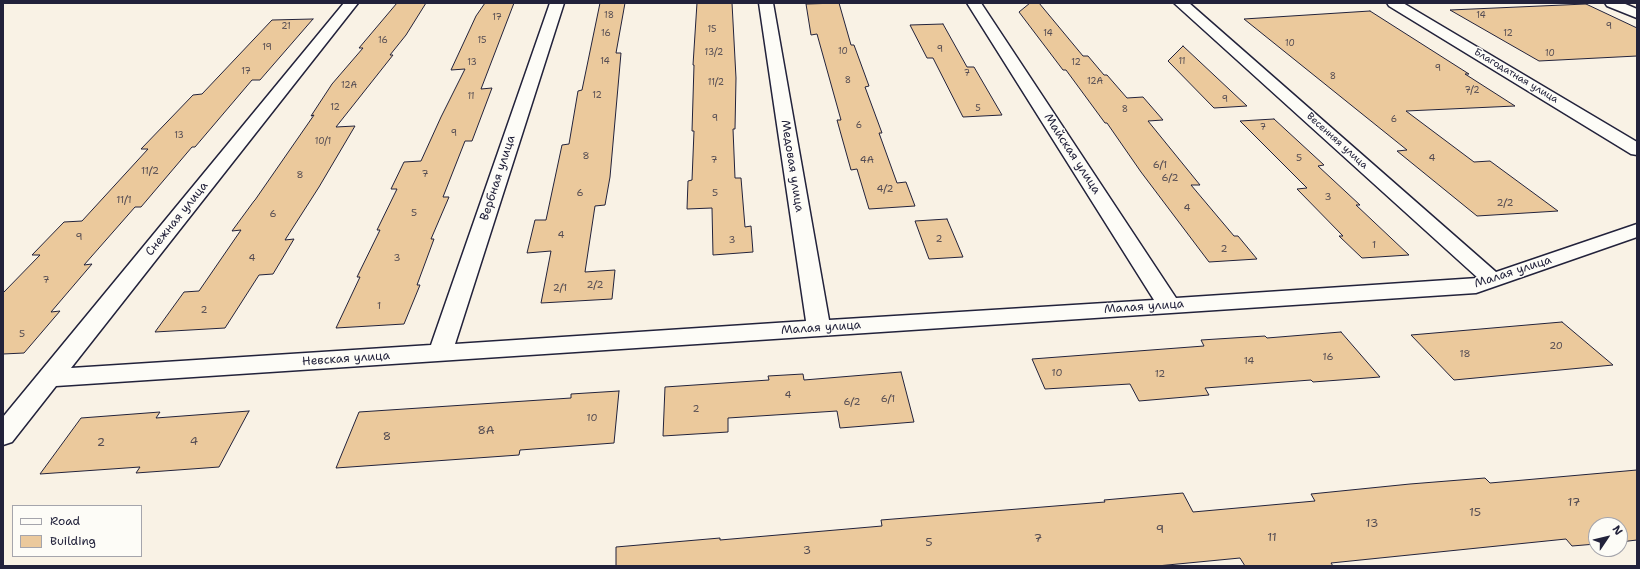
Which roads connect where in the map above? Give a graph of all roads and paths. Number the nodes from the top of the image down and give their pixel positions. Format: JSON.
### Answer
{"nodes":[{"id":1,"x":351,"y":3,"type":"edge"},
{"id":2,"x":557,"y":3,"type":"edge"},
{"id":3,"x":766,"y":3,"type":"edge"},
{"id":4,"x":974,"y":3,"type":"edge"},
{"id":5,"x":1181,"y":3,"type":"edge"},
{"id":6,"x":1394,"y":3,"type":"edge"},
{"id":7,"x":1612,"y":3,"type":"edge"},
{"id":8,"x":1637,"y":14,"type":"edge"},
{"id":9,"x":1637,"y":150,"type":"edge"},
{"id":10,"x":1637,"y":230,"type":"edge"},
{"id":11,"x":1493,"y":280,"type":"junction"},
{"id":12,"x":1169,"y":306,"type":"junction"},
{"id":13,"x":818,"y":328,"type":"junction"},
{"id":14,"x":642,"y":340,"type":"joint"},
{"id":15,"x":440,"y":353,"type":"junction"},
{"id":16,"x":49,"y":378,"type":"junction"},
{"id":17,"x":3,"y":435,"type":"edge"}],
"edges":[{"from":1,"to":16,"type":"street","name":"Снежная улица"},
{"from":2,"to":15,"type":"street","name":"Вербная улица"},
{"from":3,"to":13,"type":"street","name":"Медовая улица"},
{"from":4,"to":12,"type":"street","name":"Майская улица"},
{"from":5,"to":11,"type":"street","name":"Весенняя улица"},
{"from":6,"to":9,"type":"street","name":"Благодатная улица"},
{"from":7,"to":8,"type":"street"},
{"from":10,"to":11,"type":"street","name":"Малая улица"},
{"from":11,"to":12,"type":"street","name":"Малая улица"},
{"from":12,"to":13,"type":"street","name":"Малая улица"},
{"from":13,"to":14,"type":"street","name":"Малая улица"},
{"from":14,"to":15,"type":"street","name":"Невская улица"},
{"from":15,"to":16,"type":"street","name":"Невская улица"},
{"from":16,"to":17,"type":"street","name":"Снежная улица"}]}
